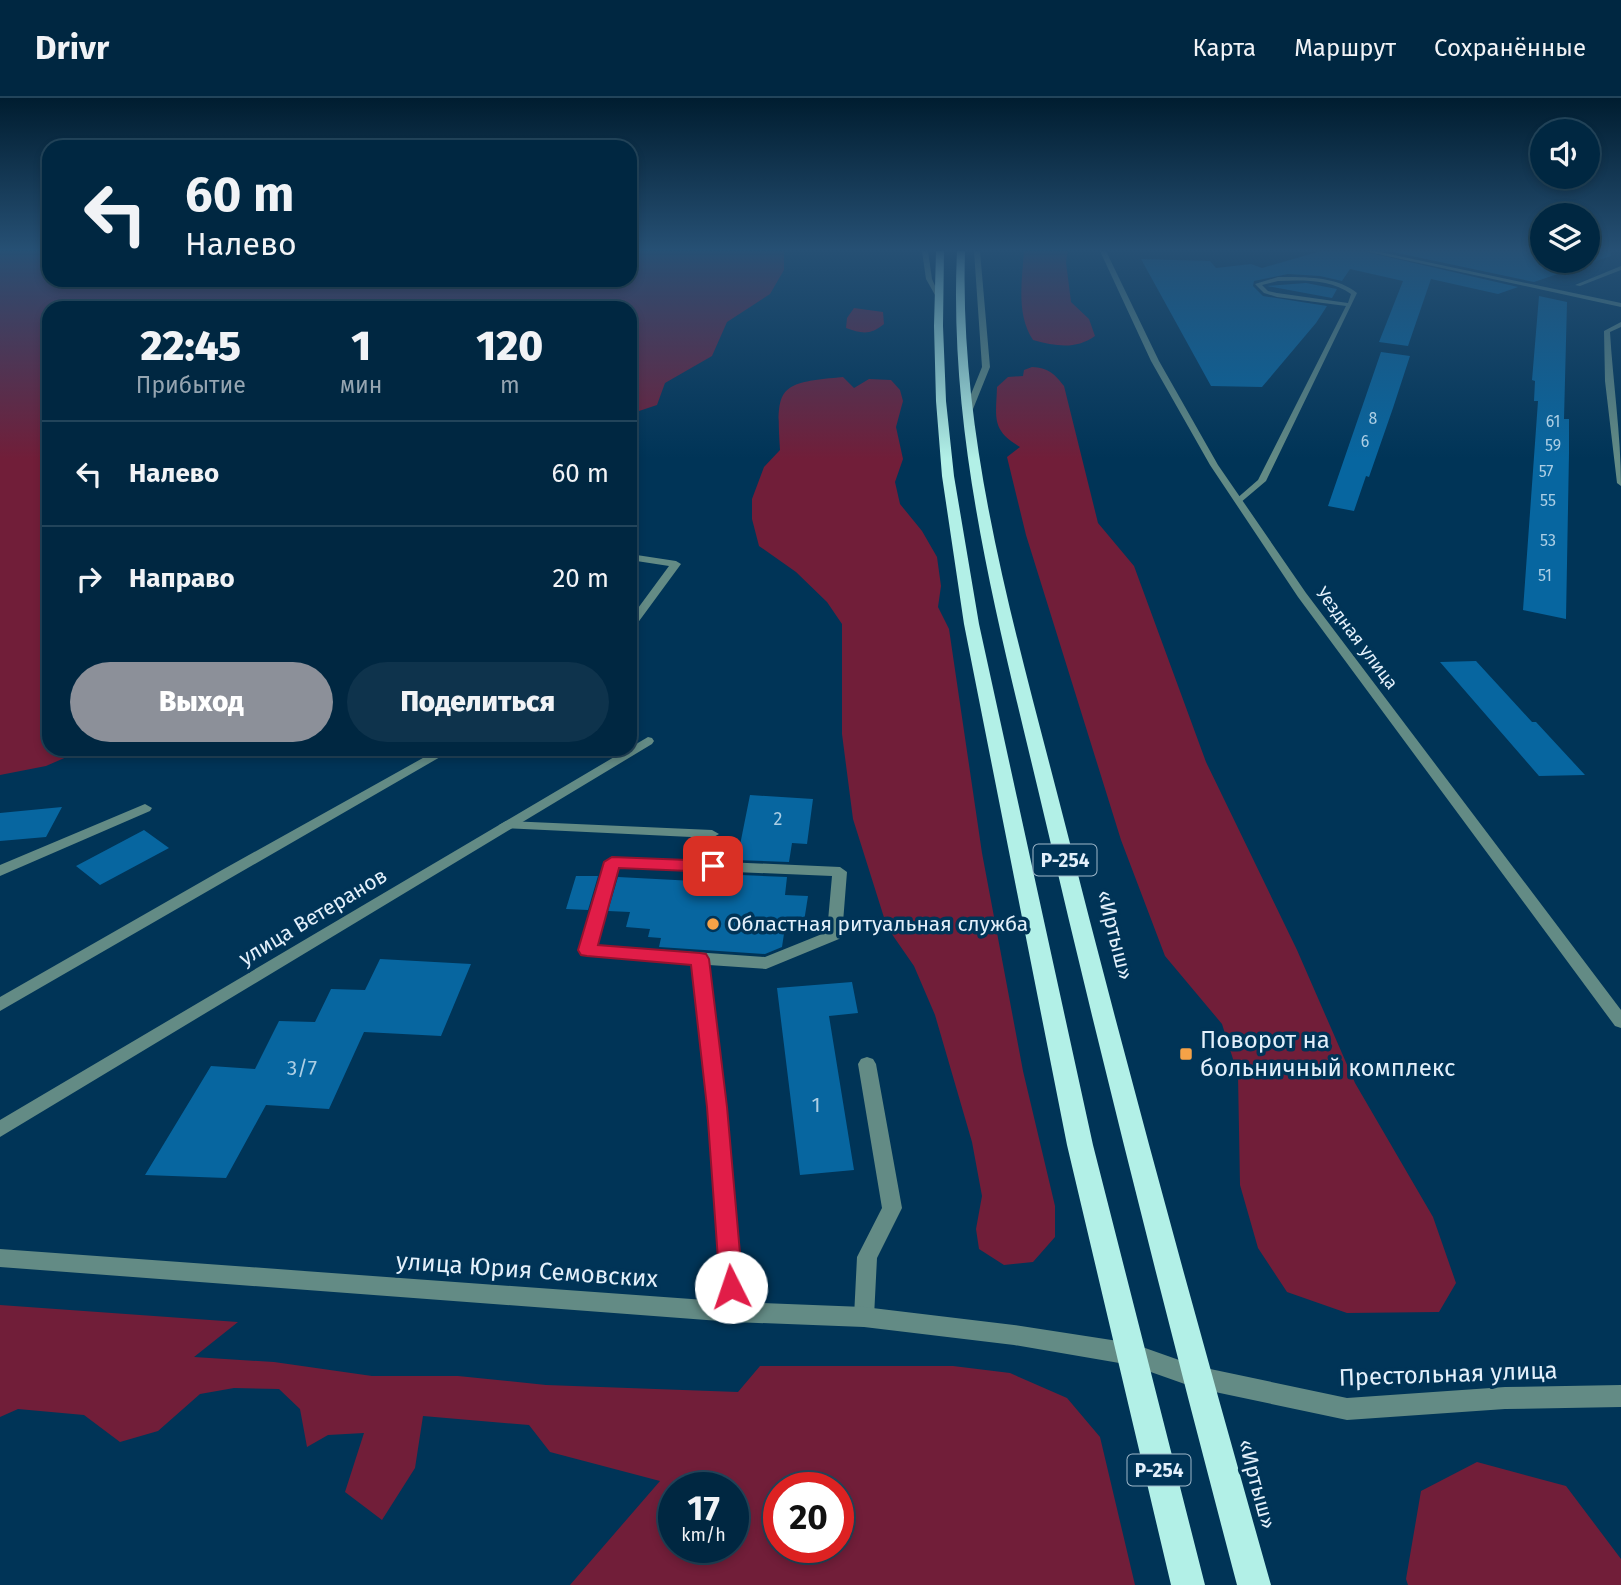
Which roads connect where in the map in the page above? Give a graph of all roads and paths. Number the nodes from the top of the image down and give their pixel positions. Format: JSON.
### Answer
{"nodes":[{"id":1,"x":937,"y":320,"type":"edge"},
{"id":2,"x":960,"y":320,"type":"edge"},
{"id":3,"x":982,"y":320,"type":"edge"},
{"id":4,"x":1137,"y":320,"type":"edge"},
{"id":5,"x":1342,"y":320,"type":"edge"},
{"id":6,"x":1621,"y":324,"type":"edge"},
{"id":7,"x":1609,"y":381,"type":"junction"},
{"id":8,"x":1621,"y":383,"type":"edge"},
{"id":9,"x":967,"y":414,"type":"junction"},
{"id":10,"x":1621,"y":484,"type":"edge"},
{"id":11,"x":1240,"y":500,"type":"junction"},
{"id":12,"x":637,"y":558,"type":"edge"},
{"id":13,"x":637,"y":617,"type":"edge"},
{"id":14,"x":648,"y":741,"type":"dead end"},
{"id":15,"x":637,"y":748,"type":"edge"},
{"id":16,"x":436,"y":756,"type":"edge"},
{"id":17,"x":623,"y":756,"type":"edge"},
{"id":18,"x":145,"y":808,"type":"dead end"},
{"id":19,"x":506,"y":825,"type":"junction"},
{"id":20,"x":712,"y":834,"type":"dead end"},
{"id":21,"x":0,"y":871,"type":"edge"},
{"id":22,"x":700,"y":959,"type":"junction"},
{"id":23,"x":0,"y":1005,"type":"edge"},
{"id":24,"x":1621,"y":1022,"type":"edge"},
{"id":25,"x":867,"y":1064,"type":"dead end"},
{"id":26,"x":0,"y":1129,"type":"edge"},
{"id":27,"x":0,"y":1258,"type":"edge"},
{"id":28,"x":733,"y":1312,"type":"junction"},
{"id":29,"x":864,"y":1317,"type":"junction"},
{"id":30,"x":1131,"y":1354,"type":"junction"},
{"id":31,"x":1196,"y":1377,"type":"junction"},
{"id":32,"x":1621,"y":1396,"type":"edge"},
{"id":33,"x":1188,"y":1585,"type":"edge"},
{"id":34,"x":1254,"y":1585,"type":"edge"}],
"edges":[{"from":1,"to":30,"type":"highway","number":"Р-254"},
{"from":2,"to":9,"type":"highway","name":"«Иртыш»","number":"Р-254"},
{"from":3,"to":9,"type":"street"},
{"from":4,"to":11,"type":"street","name":"Уездная улица"},
{"from":5,"to":11,"type":"street"},
{"from":6,"to":7,"type":"street"},
{"from":7,"to":8,"type":"street"},
{"from":7,"to":10,"type":"street"},
{"from":9,"to":31,"type":"highway","name":"«Иртыш»","number":"Р-254"},
{"from":11,"to":24,"type":"street","name":"Уездная улица"},
{"from":12,"to":13,"type":"street"},
{"from":14,"to":15,"type":"street","name":"улица Ветеранов"},
{"from":16,"to":23,"type":"street"},
{"from":17,"to":19,"type":"street","name":"улица Ветеранов"},
{"from":18,"to":21,"type":"street"},
{"from":19,"to":20,"type":"street"},
{"from":19,"to":26,"type":"street","name":"улица Ветеранов"},
{"from":22,"to":22,"type":"street"},
{"from":22,"to":28,"type":"street"},
{"from":25,"to":29,"type":"street"},
{"from":27,"to":28,"type":"street","name":"улица Юрия Семовских"},
{"from":28,"to":29,"type":"street","name":"улица Юрия Семовских"},
{"from":29,"to":30,"type":"street","name":"улица Юрия Семовских"},
{"from":30,"to":31,"type":"street","name":"Престольная улица"},
{"from":30,"to":33,"type":"highway","number":"Р-254"},
{"from":31,"to":32,"type":"street","name":"Престольная улица"},
{"from":31,"to":34,"type":"highway","name":"«Иртыш»","number":"Р-254"}]}
